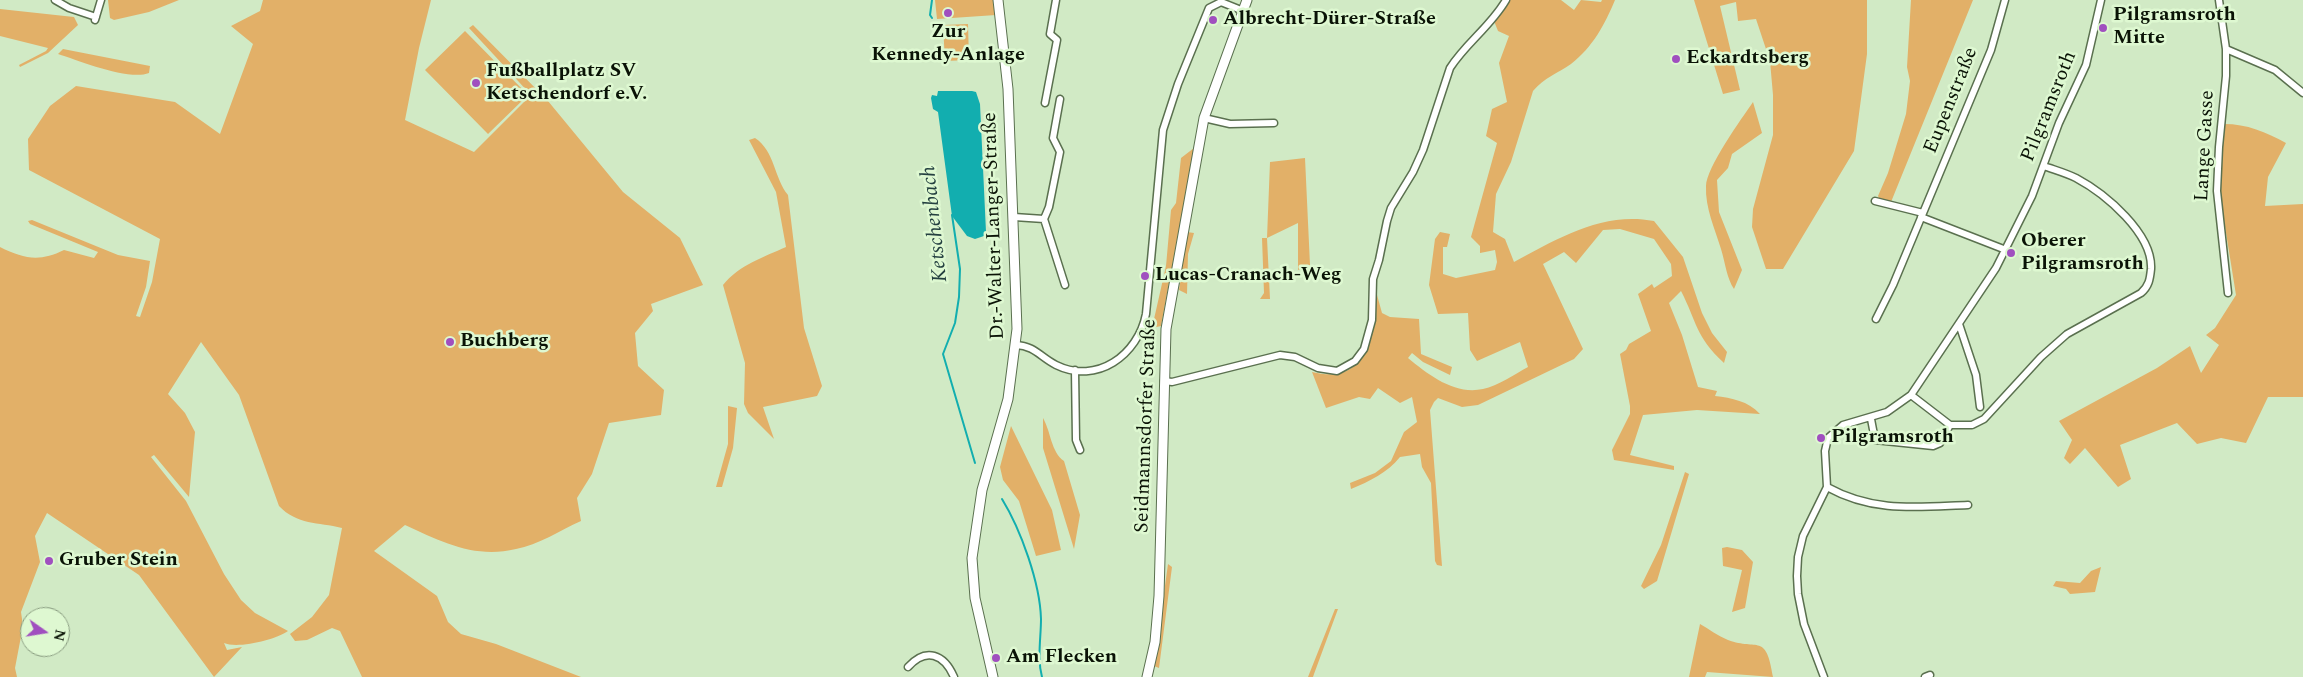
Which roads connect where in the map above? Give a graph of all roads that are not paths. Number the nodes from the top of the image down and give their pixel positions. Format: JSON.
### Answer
{"nodes":[{"id":1,"x":55,"y":0,"type":"edge"},
{"id":2,"x":101,"y":0,"type":"edge"},
{"id":3,"x":998,"y":0,"type":"edge"},
{"id":4,"x":1056,"y":0,"type":"edge"},
{"id":5,"x":1247,"y":0,"type":"edge"},
{"id":6,"x":1506,"y":0,"type":"edge"},
{"id":7,"x":2005,"y":0,"type":"edge"},
{"id":8,"x":2101,"y":0,"type":"edge"},
{"id":9,"x":2219,"y":0,"type":"edge"},
{"id":10,"x":1215,"y":1,"type":"edge"},
{"id":11,"x":1242,"y":10,"type":"junction"},
{"id":12,"x":2226,"y":49,"type":"junction"},
{"id":13,"x":2303,"y":92,"type":"edge"},
{"id":14,"x":1060,"y":99,"type":"dead end"},
{"id":15,"x":1046,"y":103,"type":"dead end"},
{"id":16,"x":1204,"y":118,"type":"junction"},
{"id":17,"x":1274,"y":123,"type":"dead end"},
{"id":18,"x":2044,"y":166,"type":"junction"},
{"id":19,"x":1875,"y":201,"type":"dead end"},
{"id":20,"x":1922,"y":215,"type":"junction"},
{"id":21,"x":1014,"y":216,"type":"junction"},
{"id":22,"x":1044,"y":219,"type":"junction"},
{"id":23,"x":2006,"y":250,"type":"junction"},
{"id":24,"x":1065,"y":284,"type":"dead end"},
{"id":25,"x":2228,"y":293,"type":"dead end"},
{"id":26,"x":1876,"y":319,"type":"dead end"},
{"id":27,"x":1959,"y":324,"type":"junction"},
{"id":28,"x":1016,"y":345,"type":"junction"},
{"id":29,"x":1075,"y":370,"type":"junction"},
{"id":30,"x":1164,"y":381,"type":"junction"},
{"id":31,"x":1911,"y":395,"type":"junction"},
{"id":32,"x":1982,"y":413,"type":"junction"},
{"id":33,"x":1871,"y":419,"type":"junction"},
{"id":34,"x":1950,"y":425,"type":"junction"},
{"id":35,"x":1080,"y":450,"type":"dead end"},
{"id":36,"x":1827,"y":487,"type":"junction"},
{"id":37,"x":1968,"y":505,"type":"dead end"},
{"id":38,"x":908,"y":667,"type":"dead end"},
{"id":39,"x":954,"y":677,"type":"edge"},
{"id":40,"x":993,"y":677,"type":"edge"},
{"id":41,"x":1147,"y":677,"type":"edge"},
{"id":42,"x":1824,"y":677,"type":"edge"}],
"edges":[{"from":1,"to":2,"type":"street"},
{"from":3,"to":21,"type":"street","name":"Dr.-Walter-Langer-Straße"},
{"from":4,"to":15,"type":"street"},
{"from":5,"to":11,"type":"street","name":"Seidmannsdorfer Straße"},
{"from":6,"to":30,"type":"street"},
{"from":7,"to":20,"type":"street","name":"Eupenstraße"},
{"from":8,"to":18,"type":"street","name":"Pilgramsroth"},
{"from":9,"to":12,"type":"street","name":"Lange Gasse"},
{"from":10,"to":11,"type":"street"},
{"from":10,"to":29,"type":"street"},
{"from":11,"to":16,"type":"street","name":"Seidmannsdorfer Straße"},
{"from":12,"to":13,"type":"street"},
{"from":12,"to":25,"type":"street","name":"Lange Gasse"},
{"from":14,"to":22,"type":"street"},
{"from":16,"to":17,"type":"street"},
{"from":16,"to":30,"type":"street","name":"Seidmannsdorfer Straße"},
{"from":18,"to":23,"type":"street","name":"Pilgramsroth"},
{"from":18,"to":32,"type":"street"},
{"from":19,"to":20,"type":"street"},
{"from":20,"to":23,"type":"street"},
{"from":20,"to":26,"type":"street","name":"Eupenstraße"},
{"from":21,"to":22,"type":"street"},
{"from":21,"to":28,"type":"street","name":"Dr.-Walter-Langer-Straße"},
{"from":22,"to":24,"type":"street"},
{"from":23,"to":27,"type":"street","name":"Pilgramsroth"},
{"from":27,"to":31,"type":"street","name":"Pilgramsroth"},
{"from":27,"to":32,"type":"street"},
{"from":28,"to":29,"type":"street"},
{"from":28,"to":40,"type":"street","name":"Dr.-Walter-Langer-Straße"},
{"from":29,"to":35,"type":"street"},
{"from":30,"to":41,"type":"street","name":"Seidmannsdorfer Straße"},
{"from":31,"to":33,"type":"street","name":"Pilgramsroth"},
{"from":31,"to":34,"type":"street"},
{"from":32,"to":34,"type":"street"},
{"from":33,"to":34,"type":"street"},
{"from":33,"to":36,"type":"street","name":"Pilgramsroth"},
{"from":36,"to":37,"type":"street"},
{"from":36,"to":42,"type":"street"},
{"from":38,"to":39,"type":"street"}]}
